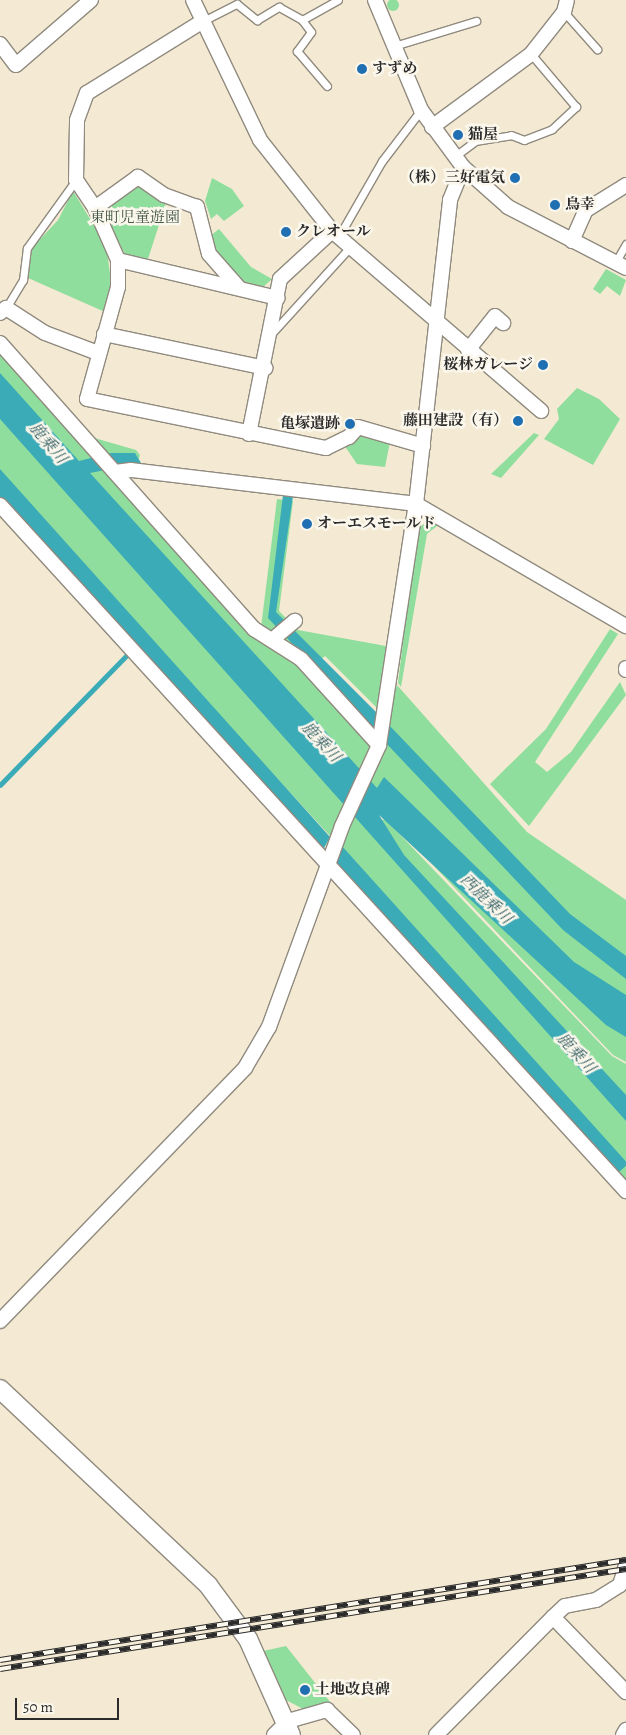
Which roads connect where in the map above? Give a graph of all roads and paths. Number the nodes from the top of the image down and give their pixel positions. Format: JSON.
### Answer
{"nodes":[{"id":1,"x":91,"y":0,"type":"edge"},
{"id":2,"x":193,"y":0,"type":"edge"},
{"id":3,"x":338,"y":0,"type":"edge"},
{"id":4,"x":375,"y":0,"type":"edge"},
{"id":5,"x":236,"y":2,"type":"edge"},
{"id":6,"x":566,"y":6,"type":"edge"},
{"id":7,"x":302,"y":20,"type":"junction"},
{"id":8,"x":204,"y":21,"type":"junction"},
{"id":9,"x":476,"y":21,"type":"dead end"},
{"id":10,"x":0,"y":44,"type":"edge"},
{"id":11,"x":394,"y":46,"type":"junction"},
{"id":12,"x":597,"y":49,"type":"dead end"},
{"id":13,"x":531,"y":54,"type":"junction"},
{"id":14,"x":327,"y":86,"type":"dead end"},
{"id":15,"x":421,"y":110,"type":"junction"},
{"id":16,"x":432,"y":127,"type":"junction"},
{"id":17,"x":458,"y":162,"type":"junction"},
{"id":18,"x":76,"y":180,"type":"junction"},
{"id":19,"x":626,"y":185,"type":"edge"},
{"id":20,"x":95,"y":208,"type":"junction"},
{"id":21,"x":336,"y":234,"type":"junction"},
{"id":22,"x":572,"y":241,"type":"junction"},
{"id":23,"x":626,"y":244,"type":"edge"},
{"id":24,"x":350,"y":247,"type":"junction"},
{"id":25,"x":118,"y":260,"type":"junction"},
{"id":26,"x":621,"y":265,"type":"edge"},
{"id":27,"x":239,"y":288,"type":"junction"},
{"id":28,"x":278,"y":298,"type":"junction"},
{"id":29,"x":2,"y":308,"type":"edge"},
{"id":30,"x":504,"y":323,"type":"dead end"},
{"id":31,"x":438,"y":324,"type":"junction"},
{"id":32,"x":104,"y":334,"type":"junction"},
{"id":33,"x":271,"y":334,"type":"junction"},
{"id":34,"x":0,"y":343,"type":"edge"},
{"id":35,"x":468,"y":350,"type":"junction"},
{"id":36,"x":98,"y":353,"type":"junction"},
{"id":37,"x":265,"y":368,"type":"junction"},
{"id":38,"x":541,"y":412,"type":"dead end"},
{"id":39,"x":249,"y":434,"type":"junction"},
{"id":40,"x":423,"y":446,"type":"junction"},
{"id":41,"x":109,"y":464,"type":"junction"},
{"id":42,"x":416,"y":504,"type":"junction"},
{"id":43,"x":0,"y":505,"type":"edge"},
{"id":44,"x":626,"y":626,"type":"edge"},
{"id":45,"x":380,"y":739,"type":"junction"},
{"id":46,"x":331,"y":864,"type":"junction"},
{"id":47,"x":626,"y":1191,"type":"edge"},
{"id":48,"x":0,"y":1321,"type":"edge"},
{"id":49,"x":0,"y":1389,"type":"edge"},
{"id":50,"x":626,"y":1565,"type":"edge"},
{"id":51,"x":553,"y":1617,"type":"junction"},
{"id":52,"x":626,"y":1692,"type":"edge"},
{"id":53,"x":290,"y":1728,"type":"edge"},
{"id":54,"x":626,"y":1730,"type":"edge"},
{"id":55,"x":274,"y":1735,"type":"edge"},
{"id":56,"x":353,"y":1735,"type":"edge"},
{"id":57,"x":436,"y":1735,"type":"edge"},
{"id":58,"x":623,"y":1735,"type":"edge"}],
"edges":[{"from":1,"to":10,"type":"street"},
{"from":2,"to":8,"type":"street"},
{"from":3,"to":7,"type":"lane"},
{"from":4,"to":11,"type":"street"},
{"from":5,"to":7,"type":"lane"},
{"from":5,"to":8,"type":"lane"},
{"from":6,"to":12,"type":"lane"},
{"from":6,"to":13,"type":"street"},
{"from":7,"to":14,"type":"lane"},
{"from":8,"to":18,"type":"street"},
{"from":8,"to":21,"type":"street"},
{"from":9,"to":11,"type":"lane"},
{"from":11,"to":15,"type":"street"},
{"from":13,"to":16,"type":"street"},
{"from":13,"to":17,"type":"lane"},
{"from":15,"to":16,"type":"street"},
{"from":15,"to":21,"type":"lane"},
{"from":16,"to":17,"type":"street"},
{"from":17,"to":22,"type":"street"},
{"from":17,"to":31,"type":"street"},
{"from":18,"to":20,"type":"street"},
{"from":18,"to":29,"type":"lane"},
{"from":19,"to":22,"type":"street"},
{"from":20,"to":25,"type":"street"},
{"from":20,"to":27,"type":"street"},
{"from":21,"to":24,"type":"street"},
{"from":21,"to":28,"type":"street"},
{"from":22,"to":26,"type":"street"},
{"from":23,"to":26,"type":"lane"},
{"from":24,"to":31,"type":"street"},
{"from":24,"to":33,"type":"lane"},
{"from":25,"to":27,"type":"street"},
{"from":25,"to":32,"type":"street"},
{"from":27,"to":28,"type":"street"},
{"from":28,"to":33,"type":"street"},
{"from":29,"to":36,"type":"street"},
{"from":30,"to":35,"type":"street"},
{"from":31,"to":35,"type":"street"},
{"from":31,"to":40,"type":"street"},
{"from":32,"to":36,"type":"street"},
{"from":32,"to":37,"type":"street"},
{"from":33,"to":37,"type":"street"},
{"from":34,"to":41,"type":"street"},
{"from":35,"to":38,"type":"street"},
{"from":36,"to":39,"type":"street"},
{"from":37,"to":39,"type":"street"},
{"from":39,"to":40,"type":"street"},
{"from":40,"to":42,"type":"street"},
{"from":41,"to":42,"type":"street"},
{"from":41,"to":45,"type":"street"},
{"from":42,"to":44,"type":"street"},
{"from":42,"to":45,"type":"street"},
{"from":43,"to":46,"type":"street"},
{"from":45,"to":46,"type":"street"},
{"from":46,"to":47,"type":"street"},
{"from":46,"to":48,"type":"street"},
{"from":49,"to":53,"type":"street"},
{"from":50,"to":51,"type":"street"},
{"from":51,"to":52,"type":"street"},
{"from":51,"to":57,"type":"street"},
{"from":53,"to":55,"type":"street"},
{"from":53,"to":56,"type":"street"},
{"from":54,"to":58,"type":"street"}]}
